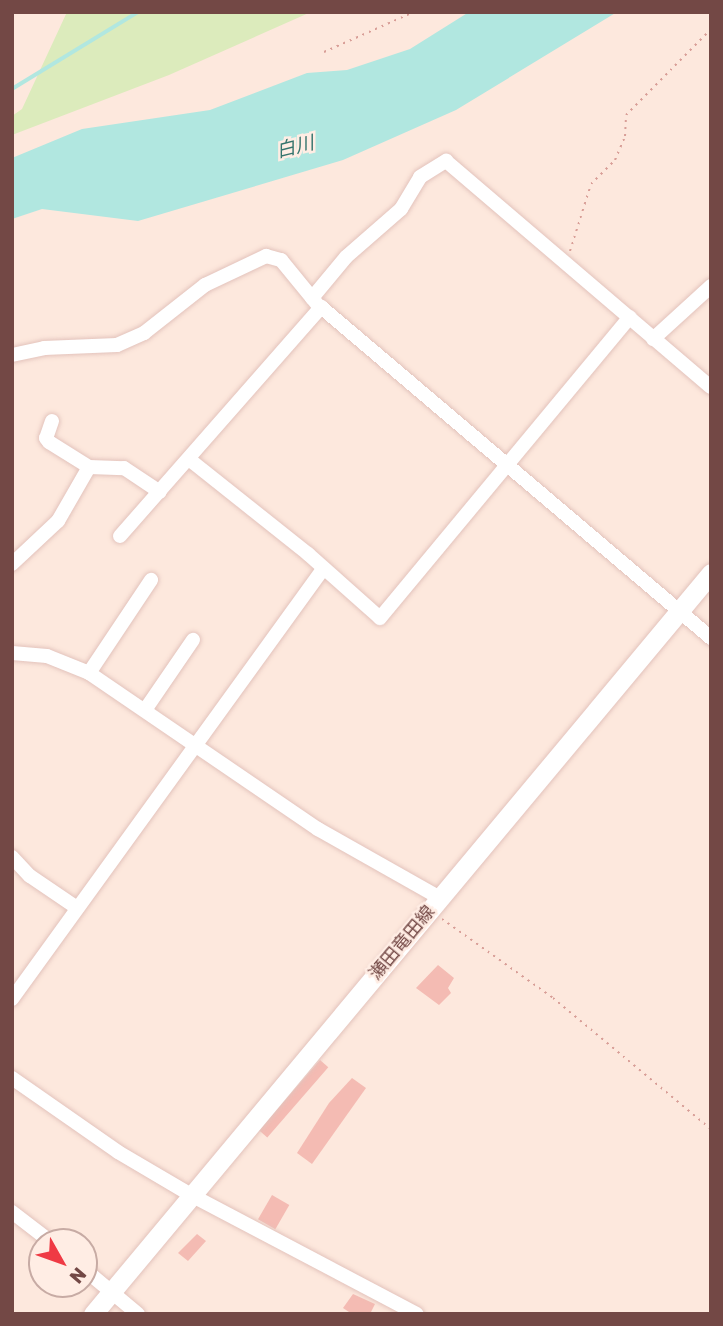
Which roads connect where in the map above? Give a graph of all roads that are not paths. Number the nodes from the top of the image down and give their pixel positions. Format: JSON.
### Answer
{"nodes":[{"id":1,"x":711,"y":286,"type":"edge"},
{"id":2,"x":316,"y":303,"type":"junction"},
{"id":3,"x":630,"y":317,"type":"junction"},
{"id":4,"x":653,"y":339,"type":"junction"},
{"id":5,"x":12,"y":355,"type":"edge"},
{"id":6,"x":711,"y":387,"type":"edge"},
{"id":7,"x":52,"y":421,"type":"dead end"},
{"id":8,"x":190,"y":460,"type":"junction"},
{"id":9,"x":89,"y":467,"type":"junction"},
{"id":10,"x":509,"y":468,"type":"junction"},
{"id":11,"x":160,"y":492,"type":"junction"},
{"id":12,"x":120,"y":536,"type":"dead end"},
{"id":13,"x":12,"y":564,"type":"edge"},
{"id":14,"x":323,"y":569,"type":"junction"},
{"id":15,"x":711,"y":573,"type":"edge"},
{"id":16,"x":151,"y":580,"type":"dead end"},
{"id":17,"x":679,"y":611,"type":"junction"},
{"id":18,"x":711,"y":638,"type":"edge"},
{"id":19,"x":193,"y":640,"type":"dead end"},
{"id":20,"x":12,"y":653,"type":"edge"},
{"id":21,"x":89,"y":673,"type":"junction"},
{"id":22,"x":145,"y":710,"type":"junction"},
{"id":23,"x":198,"y":746,"type":"junction"},
{"id":24,"x":12,"y":857,"type":"edge"},
{"id":25,"x":435,"y":904,"type":"junction"},
{"id":26,"x":77,"y":908,"type":"junction"},
{"id":27,"x":12,"y":999,"type":"edge"},
{"id":28,"x":12,"y":1078,"type":"edge"},
{"id":29,"x":191,"y":1195,"type":"junction"},
{"id":30,"x":12,"y":1212,"type":"edge"},
{"id":31,"x":33,"y":1228,"type":"edge"},
{"id":32,"x":98,"y":1280,"type":"edge"},
{"id":33,"x":112,"y":1291,"type":"junction"},
{"id":34,"x":93,"y":1314,"type":"edge"},
{"id":35,"x":138,"y":1314,"type":"edge"},
{"id":36,"x":417,"y":1314,"type":"edge"}],
"edges":[{"from":1,"to":4,"type":"street"},
{"from":2,"to":3,"type":"street"},
{"from":2,"to":5,"type":"street"},
{"from":2,"to":8,"type":"street"},
{"from":2,"to":10,"type":"street"},
{"from":3,"to":4,"type":"street"},
{"from":3,"to":10,"type":"street"},
{"from":4,"to":6,"type":"street"},
{"from":7,"to":9,"type":"street"},
{"from":8,"to":11,"type":"street"},
{"from":8,"to":14,"type":"street"},
{"from":9,"to":11,"type":"street"},
{"from":9,"to":13,"type":"street"},
{"from":10,"to":14,"type":"street"},
{"from":10,"to":17,"type":"street"},
{"from":11,"to":12,"type":"street"},
{"from":14,"to":23,"type":"street"},
{"from":15,"to":17,"type":"main road","name":"瀬田竜田線"},
{"from":16,"to":21,"type":"street"},
{"from":17,"to":18,"type":"street"},
{"from":17,"to":25,"type":"main road","name":"瀬田竜田線"},
{"from":19,"to":22,"type":"street"},
{"from":20,"to":21,"type":"street"},
{"from":21,"to":22,"type":"street"},
{"from":22,"to":23,"type":"street"},
{"from":23,"to":25,"type":"street"},
{"from":23,"to":26,"type":"street"},
{"from":24,"to":26,"type":"street"},
{"from":25,"to":29,"type":"main road","name":"瀬田竜田線"},
{"from":26,"to":27,"type":"street"},
{"from":28,"to":29,"type":"street"},
{"from":29,"to":33,"type":"main road","name":"瀬田竜田線"},
{"from":29,"to":36,"type":"street"},
{"from":30,"to":31,"type":"street"},
{"from":32,"to":33,"type":"street"},
{"from":33,"to":34,"type":"main road","name":"瀬田竜田線"},
{"from":33,"to":35,"type":"street"}]}
